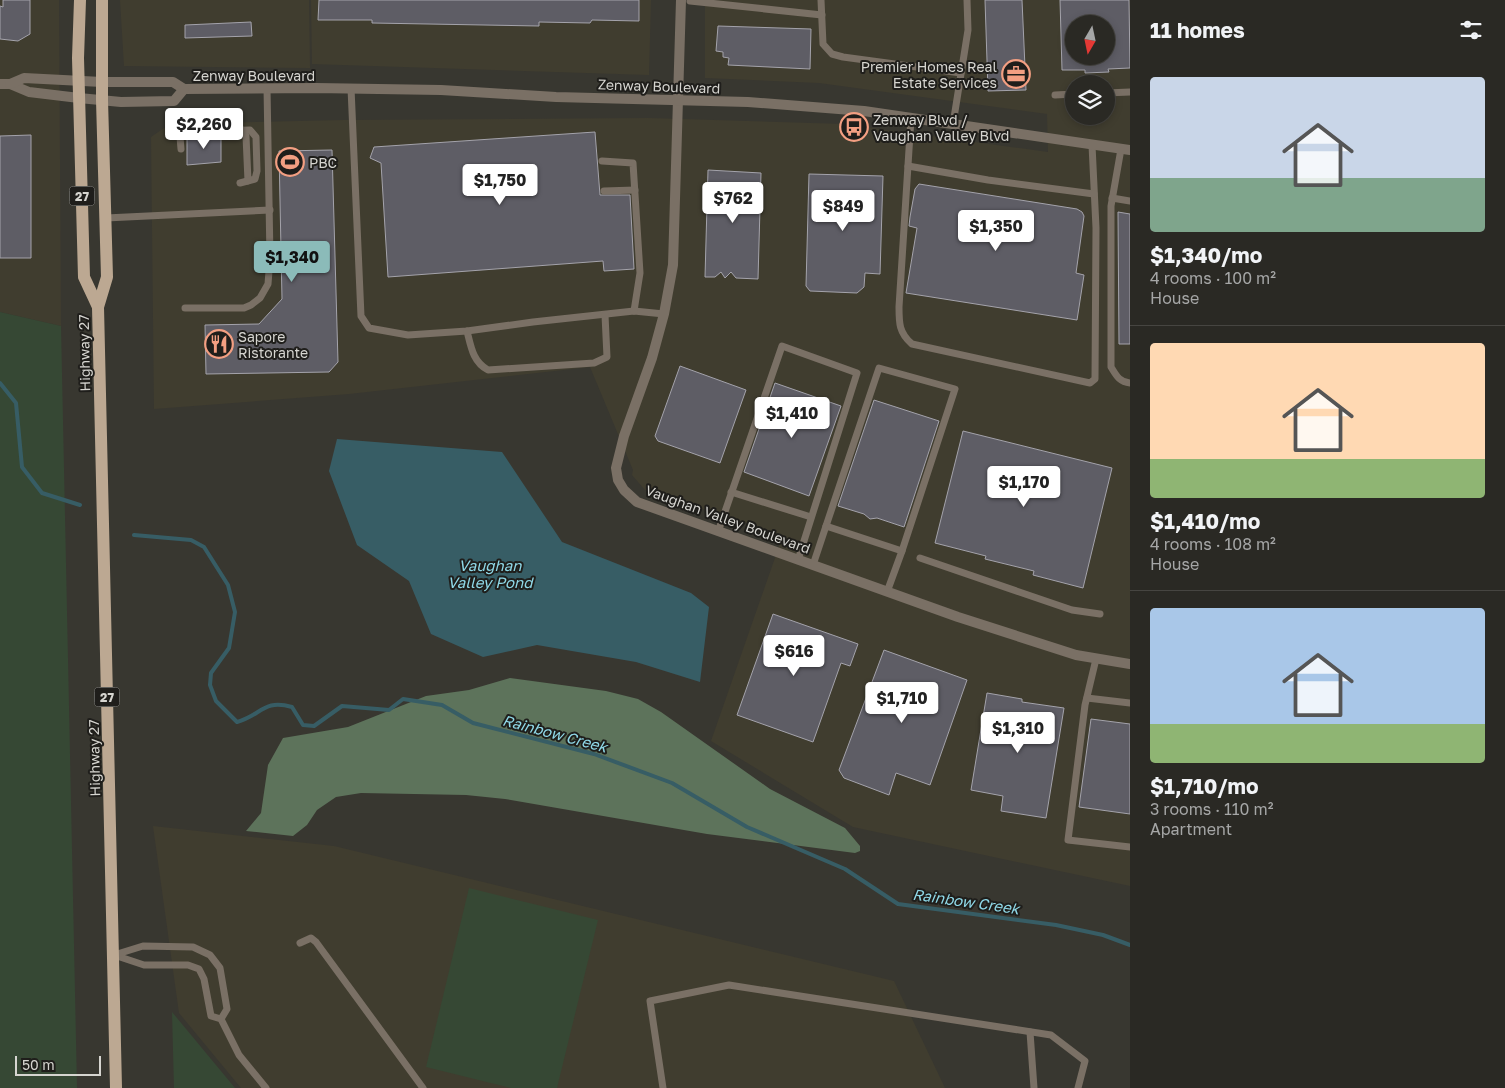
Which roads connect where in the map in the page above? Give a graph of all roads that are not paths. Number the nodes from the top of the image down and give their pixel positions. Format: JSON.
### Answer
{"nodes":[{"id":1,"x":80,"y":0,"type":"edge"},
{"id":2,"x":102,"y":0,"type":"edge"},
{"id":3,"x":822,"y":0,"type":"edge"},
{"id":4,"x":966,"y":0,"type":"edge"},
{"id":5,"x":687,"y":1,"type":"edge"},
{"id":6,"x":822,"y":15,"type":"junction"},
{"id":7,"x":961,"y":73,"type":"junction"},
{"id":8,"x":79,"y":81,"type":"junction"},
{"id":9,"x":102,"y":82,"type":"junction"},
{"id":10,"x":5,"y":84,"type":"edge"},
{"id":11,"x":267,"y":88,"type":"junction"},
{"id":12,"x":351,"y":88,"type":"junction"},
{"id":13,"x":184,"y":89,"type":"junction"},
{"id":14,"x":1130,"y":92,"type":"edge"},
{"id":15,"x":1115,"y":93,"type":"edge"},
{"id":16,"x":1065,"y":94,"type":"edge"},
{"id":17,"x":1054,"y":95,"type":"dead end"},
{"id":18,"x":79,"y":98,"type":"junction"},
{"id":19,"x":102,"y":100,"type":"junction"},
{"id":20,"x":678,"y":100,"type":"junction"},
{"id":21,"x":911,"y":118,"type":"junction"},
{"id":22,"x":953,"y":124,"type":"junction"},
{"id":23,"x":1092,"y":145,"type":"junction"},
{"id":24,"x":181,"y":149,"type":"dead end"},
{"id":25,"x":1125,"y":150,"type":"edge"},
{"id":26,"x":602,"y":161,"type":"dead end"},
{"id":27,"x":908,"y":166,"type":"junction"},
{"id":28,"x":240,"y":183,"type":"dead end"},
{"id":29,"x":635,"y":190,"type":"junction"},
{"id":30,"x":604,"y":191,"type":"dead end"},
{"id":31,"x":1094,"y":194,"type":"junction"},
{"id":32,"x":1112,"y":198,"type":"junction"},
{"id":33,"x":1130,"y":201,"type":"edge"},
{"id":34,"x":270,"y":210,"type":"junction"},
{"id":35,"x":106,"y":218,"type":"junction"},
{"id":36,"x":98,"y":307,"type":"junction"},
{"id":37,"x":185,"y":308,"type":"dead end"},
{"id":38,"x":634,"y":311,"type":"junction"},
{"id":39,"x":664,"y":314,"type":"junction"},
{"id":40,"x":605,"y":315,"type":"junction"},
{"id":41,"x":468,"y":331,"type":"junction"},
{"id":42,"x":1130,"y":383,"type":"edge"},
{"id":43,"x":731,"y":492,"type":"junction"},
{"id":44,"x":811,"y":517,"type":"junction"},
{"id":45,"x":826,"y":526,"type":"junction"},
{"id":46,"x":718,"y":532,"type":"junction"},
{"id":47,"x":902,"y":551,"type":"junction"},
{"id":48,"x":920,"y":558,"type":"dead end"},
{"id":49,"x":798,"y":560,"type":"junction"},
{"id":50,"x":813,"y":565,"type":"junction"},
{"id":51,"x":887,"y":592,"type":"junction"},
{"id":52,"x":1100,"y":614,"type":"dead end"},
{"id":53,"x":1096,"y":660,"type":"junction"},
{"id":54,"x":1130,"y":664,"type":"edge"},
{"id":55,"x":1087,"y":698,"type":"junction"},
{"id":56,"x":1130,"y":704,"type":"edge"},
{"id":57,"x":1130,"y":847,"type":"edge"},
{"id":58,"x":300,"y":943,"type":"dead end"},
{"id":59,"x":114,"y":955,"type":"junction"},
{"id":60,"x":221,"y":1019,"type":"junction"},
{"id":61,"x":1030,"y":1032,"type":"junction"},
{"id":62,"x":116,"y":1088,"type":"edge"},
{"id":63,"x":266,"y":1088,"type":"edge"},
{"id":64,"x":422,"y":1088,"type":"edge"},
{"id":65,"x":663,"y":1088,"type":"edge"},
{"id":66,"x":1034,"y":1088,"type":"edge"},
{"id":67,"x":1078,"y":1088,"type":"edge"}],
"edges":[{"from":1,"to":8,"type":"main road","name":"Highway 27","number":"27"},
{"from":2,"to":9,"type":"main road","name":"Highway 27","number":"27"},
{"from":3,"to":6,"type":"lane"},
{"from":4,"to":7,"type":"lane"},
{"from":5,"to":6,"type":"lane"},
{"from":5,"to":20,"type":"street","name":"Vaughan Valley Boulevard"},
{"from":6,"to":7,"type":"lane"},
{"from":7,"to":22,"type":"lane"},
{"from":8,"to":9,"type":"street","name":"Zenway Boulevard"},
{"from":8,"to":10,"type":"street","name":"Zenway Boulevard"},
{"from":8,"to":18,"type":"main road","name":"Highway 27","number":"27"},
{"from":9,"to":13,"type":"street","name":"Zenway Boulevard"},
{"from":9,"to":19,"type":"main road","name":"Highway 27","number":"27"},
{"from":10,"to":18,"type":"street","name":"Zenway Boulevard"},
{"from":11,"to":12,"type":"street","name":"Zenway Boulevard"},
{"from":11,"to":13,"type":"street","name":"Zenway Boulevard"},
{"from":11,"to":34,"type":"lane"},
{"from":12,"to":20,"type":"street","name":"Zenway Boulevard"},
{"from":12,"to":41,"type":"lane"},
{"from":13,"to":19,"type":"street","name":"Zenway Boulevard"},
{"from":14,"to":15,"type":"lane"},
{"from":16,"to":17,"type":"lane"},
{"from":18,"to":19,"type":"street","name":"Zenway Boulevard"},
{"from":18,"to":36,"type":"main road","name":"Highway 27","number":"27"},
{"from":19,"to":35,"type":"main road","name":"Highway 27","number":"27"},
{"from":20,"to":21,"type":"street","name":"Zenway Boulevard"},
{"from":20,"to":39,"type":"street","name":"Vaughan Valley Boulevard"},
{"from":21,"to":22,"type":"street","name":"Zenway Boulevard"},
{"from":21,"to":27,"type":"lane"},
{"from":22,"to":23,"type":"street","name":"Zenway Boulevard"},
{"from":23,"to":25,"type":"street","name":"Zenway Boulevard"},
{"from":23,"to":31,"type":"lane"},
{"from":24,"to":28,"type":"lane"},
{"from":25,"to":32,"type":"lane"},
{"from":26,"to":29,"type":"lane"},
{"from":27,"to":31,"type":"lane"},
{"from":27,"to":31,"type":"lane"},
{"from":29,"to":30,"type":"lane"},
{"from":29,"to":38,"type":"lane"},
{"from":32,"to":33,"type":"lane"},
{"from":32,"to":42,"type":"lane"},
{"from":34,"to":35,"type":"lane"},
{"from":34,"to":37,"type":"lane"},
{"from":35,"to":36,"type":"main road","name":"Highway 27","number":"27"},
{"from":36,"to":59,"type":"main road","name":"Highway 27","number":"27"},
{"from":38,"to":39,"type":"lane"},
{"from":38,"to":40,"type":"lane"},
{"from":39,"to":46,"type":"street","name":"Vaughan Valley Boulevard"},
{"from":40,"to":41,"type":"lane"},
{"from":40,"to":41,"type":"lane"},
{"from":43,"to":44,"type":"lane"},
{"from":43,"to":44,"type":"lane"},
{"from":43,"to":46,"type":"lane"},
{"from":44,"to":49,"type":"lane"},
{"from":45,"to":47,"type":"lane"},
{"from":45,"to":47,"type":"lane"},
{"from":45,"to":50,"type":"lane"},
{"from":46,"to":49,"type":"street","name":"Vaughan Valley Boulevard"},
{"from":47,"to":51,"type":"lane"},
{"from":48,"to":52,"type":"lane"},
{"from":49,"to":50,"type":"street","name":"Vaughan Valley Boulevard"},
{"from":50,"to":51,"type":"street","name":"Vaughan Valley Boulevard"},
{"from":51,"to":53,"type":"street","name":"Vaughan Valley Boulevard"},
{"from":53,"to":54,"type":"street","name":"Vaughan Valley Boulevard"},
{"from":53,"to":55,"type":"lane"},
{"from":55,"to":56,"type":"lane"},
{"from":55,"to":57,"type":"lane"},
{"from":58,"to":64,"type":"lane"},
{"from":59,"to":60,"type":"lane"},
{"from":59,"to":60,"type":"lane"},
{"from":59,"to":62,"type":"main road","name":"Highway 27","number":"27"},
{"from":60,"to":63,"type":"lane"},
{"from":61,"to":65,"type":"lane"},
{"from":61,"to":66,"type":"lane"},
{"from":61,"to":67,"type":"lane"}]}
